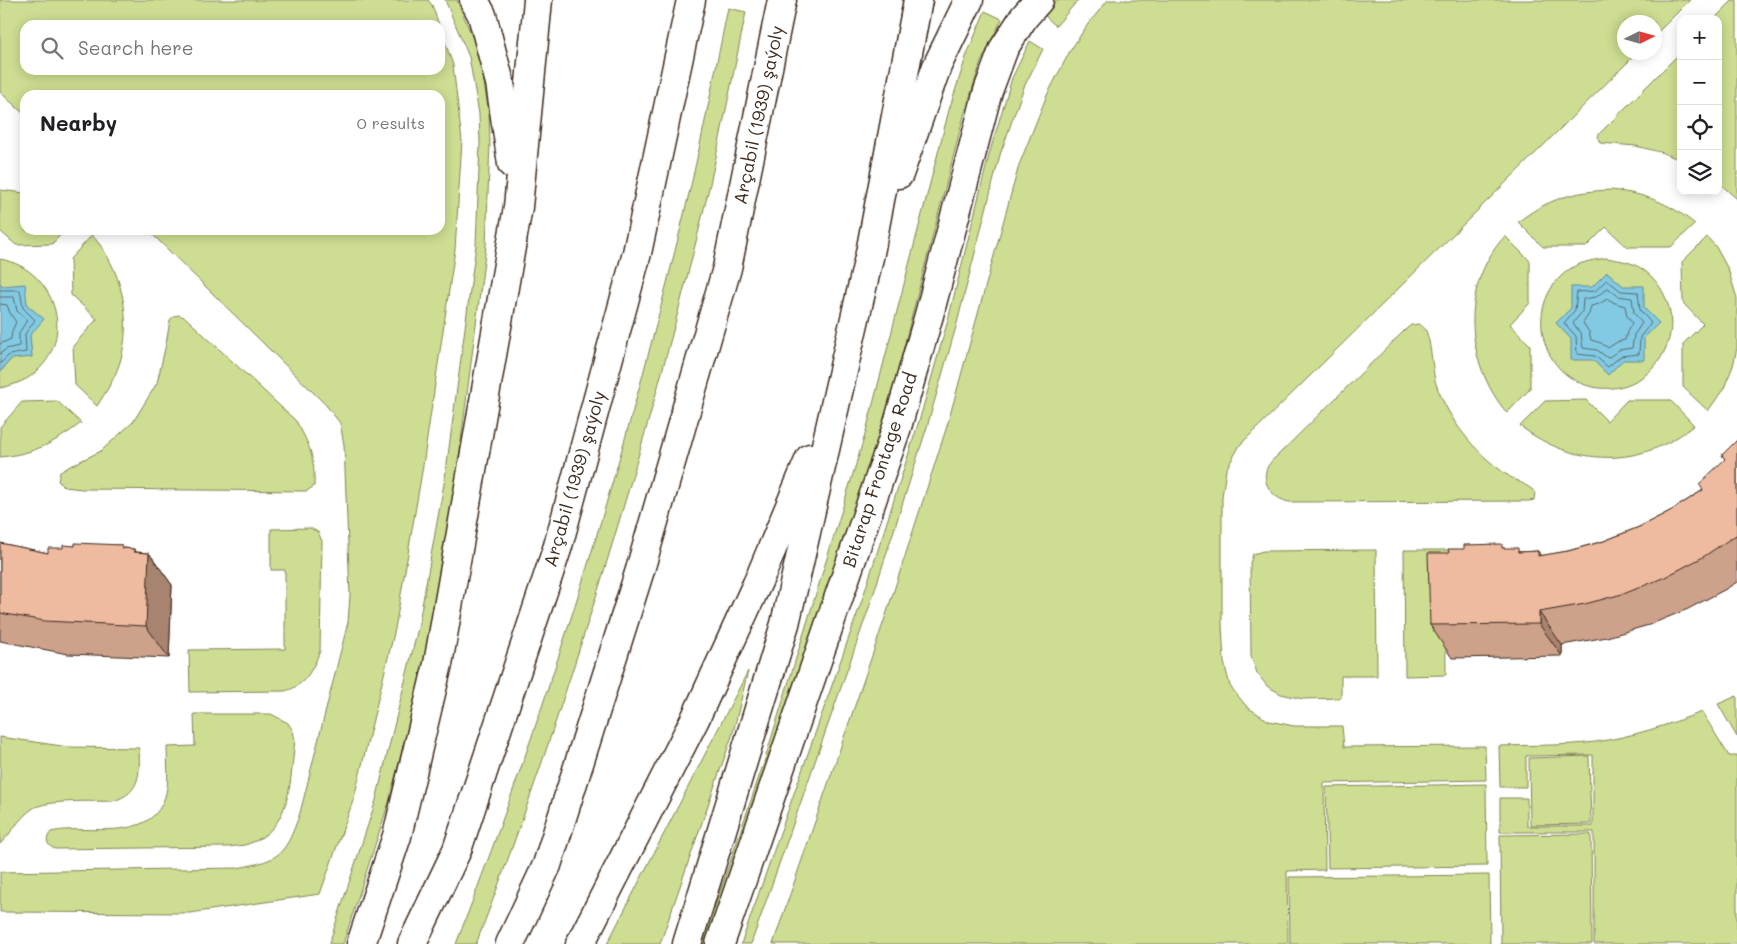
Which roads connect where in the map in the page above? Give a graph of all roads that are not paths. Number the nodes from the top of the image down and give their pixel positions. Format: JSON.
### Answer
{"nodes":[{"id":1,"x":474,"y":0,"type":"edge"},
{"id":2,"x":538,"y":0,"type":"edge"},
{"id":3,"x":691,"y":0,"type":"edge"},
{"id":4,"x":782,"y":0,"type":"edge"},
{"id":5,"x":918,"y":0,"type":"edge"},
{"id":6,"x":969,"y":0,"type":"edge"},
{"id":7,"x":1039,"y":0,"type":"edge"},
{"id":8,"x":518,"y":207,"type":"junction"},
{"id":9,"x":870,"y":253,"type":"junction"},
{"id":10,"x":840,"y":387,"type":"junction"},
{"id":11,"x":361,"y":944,"type":"edge"},
{"id":12,"x":412,"y":944,"type":"edge"},
{"id":13,"x":510,"y":944,"type":"edge"},
{"id":14,"x":580,"y":944,"type":"edge"},
{"id":15,"x":686,"y":944,"type":"edge"},
{"id":16,"x":720,"y":944,"type":"edge"}],
"edges":[{"from":1,"to":8,"type":"main road"},
{"from":2,"to":8,"type":"main road"},
{"from":3,"to":12,"type":"main road","name":"Arçabil (1939) şaýoly"},
{"from":4,"to":13,"type":"main road","name":"Arçabil (1939) şaýoly"},
{"from":5,"to":9,"type":"main road"},
{"from":6,"to":9,"type":"main road"},
{"from":7,"to":16,"type":"main road","name":"Bitarap Frontage Road"},
{"from":8,"to":11,"type":"main road"},
{"from":9,"to":10,"type":"main road"},
{"from":10,"to":14,"type":"main road"},
{"from":10,"to":15,"type":"main road"}]}
